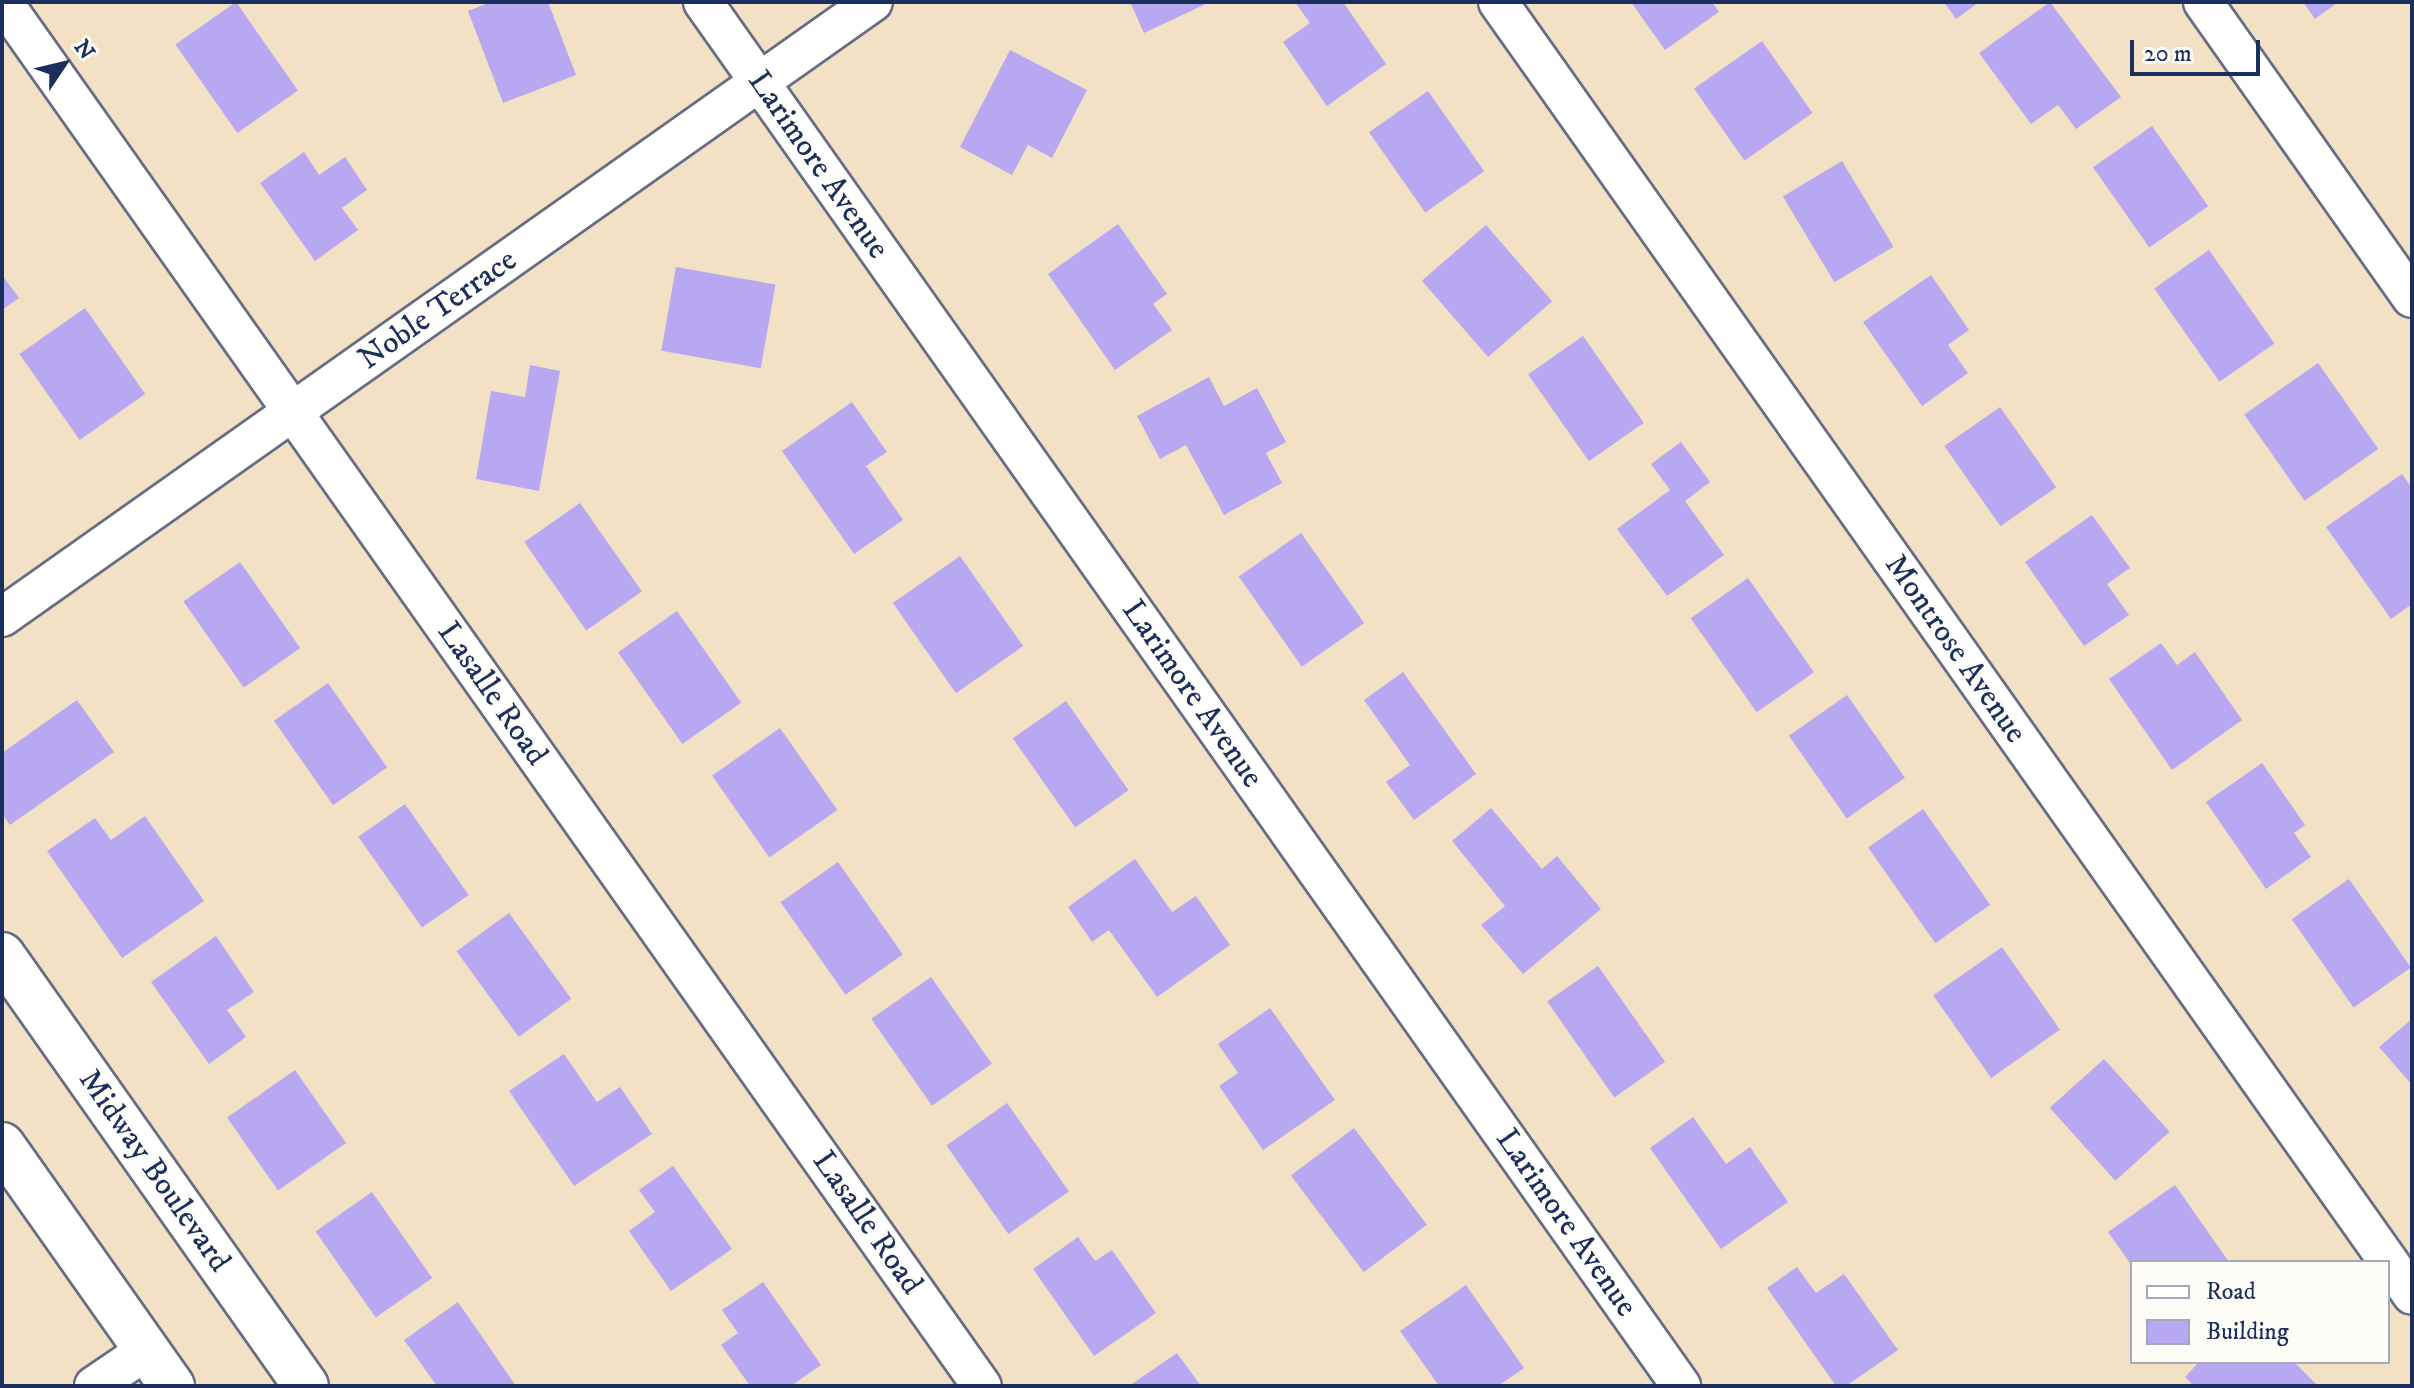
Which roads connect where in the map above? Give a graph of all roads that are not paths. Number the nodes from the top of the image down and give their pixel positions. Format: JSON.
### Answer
{"nodes":[{"id":1,"x":3,"y":2,"type":"edge"},
{"id":2,"x":703,"y":2,"type":"edge"},
{"id":3,"x":873,"y":2,"type":"edge"},
{"id":4,"x":1498,"y":2,"type":"edge"},
{"id":5,"x":2203,"y":2,"type":"edge"},
{"id":6,"x":759,"y":82,"type":"junction"},
{"id":7,"x":2412,"y":298,"type":"edge"},
{"id":8,"x":293,"y":412,"type":"junction"},
{"id":9,"x":2,"y":617,"type":"edge"},
{"id":10,"x":2,"y":955,"type":"edge"},
{"id":11,"x":2,"y":1145,"type":"edge"},
{"id":12,"x":2387,"y":1260,"type":"edge"},
{"id":13,"x":2390,"y":1264,"type":"edge"},
{"id":14,"x":2412,"y":1295,"type":"edge"},
{"id":15,"x":147,"y":1350,"type":"junction"},
{"id":16,"x":94,"y":1386,"type":"edge"},
{"id":17,"x":172,"y":1386,"type":"edge"},
{"id":18,"x":306,"y":1386,"type":"edge"},
{"id":19,"x":982,"y":1386,"type":"edge"},
{"id":20,"x":1681,"y":1386,"type":"edge"}],
"edges":[{"from":1,"to":8,"type":"street","name":"Lasalle Road"},
{"from":2,"to":6,"type":"street","name":"Larimore Avenue"},
{"from":3,"to":6,"type":"street","name":"Noble Terrace"},
{"from":4,"to":12,"type":"street","name":"Montrose Avenue"},
{"from":5,"to":7,"type":"street"},
{"from":6,"to":8,"type":"street","name":"Noble Terrace"},
{"from":6,"to":20,"type":"street","name":"Larimore Avenue"},
{"from":8,"to":9,"type":"street","name":"Noble Terrace"},
{"from":8,"to":19,"type":"street","name":"Lasalle Road"},
{"from":10,"to":18,"type":"street","name":"Midway Boulevard"},
{"from":11,"to":15,"type":"street"},
{"from":13,"to":14,"type":"street","name":"Montrose Avenue"},
{"from":15,"to":16,"type":"street"},
{"from":15,"to":17,"type":"street"}]}
